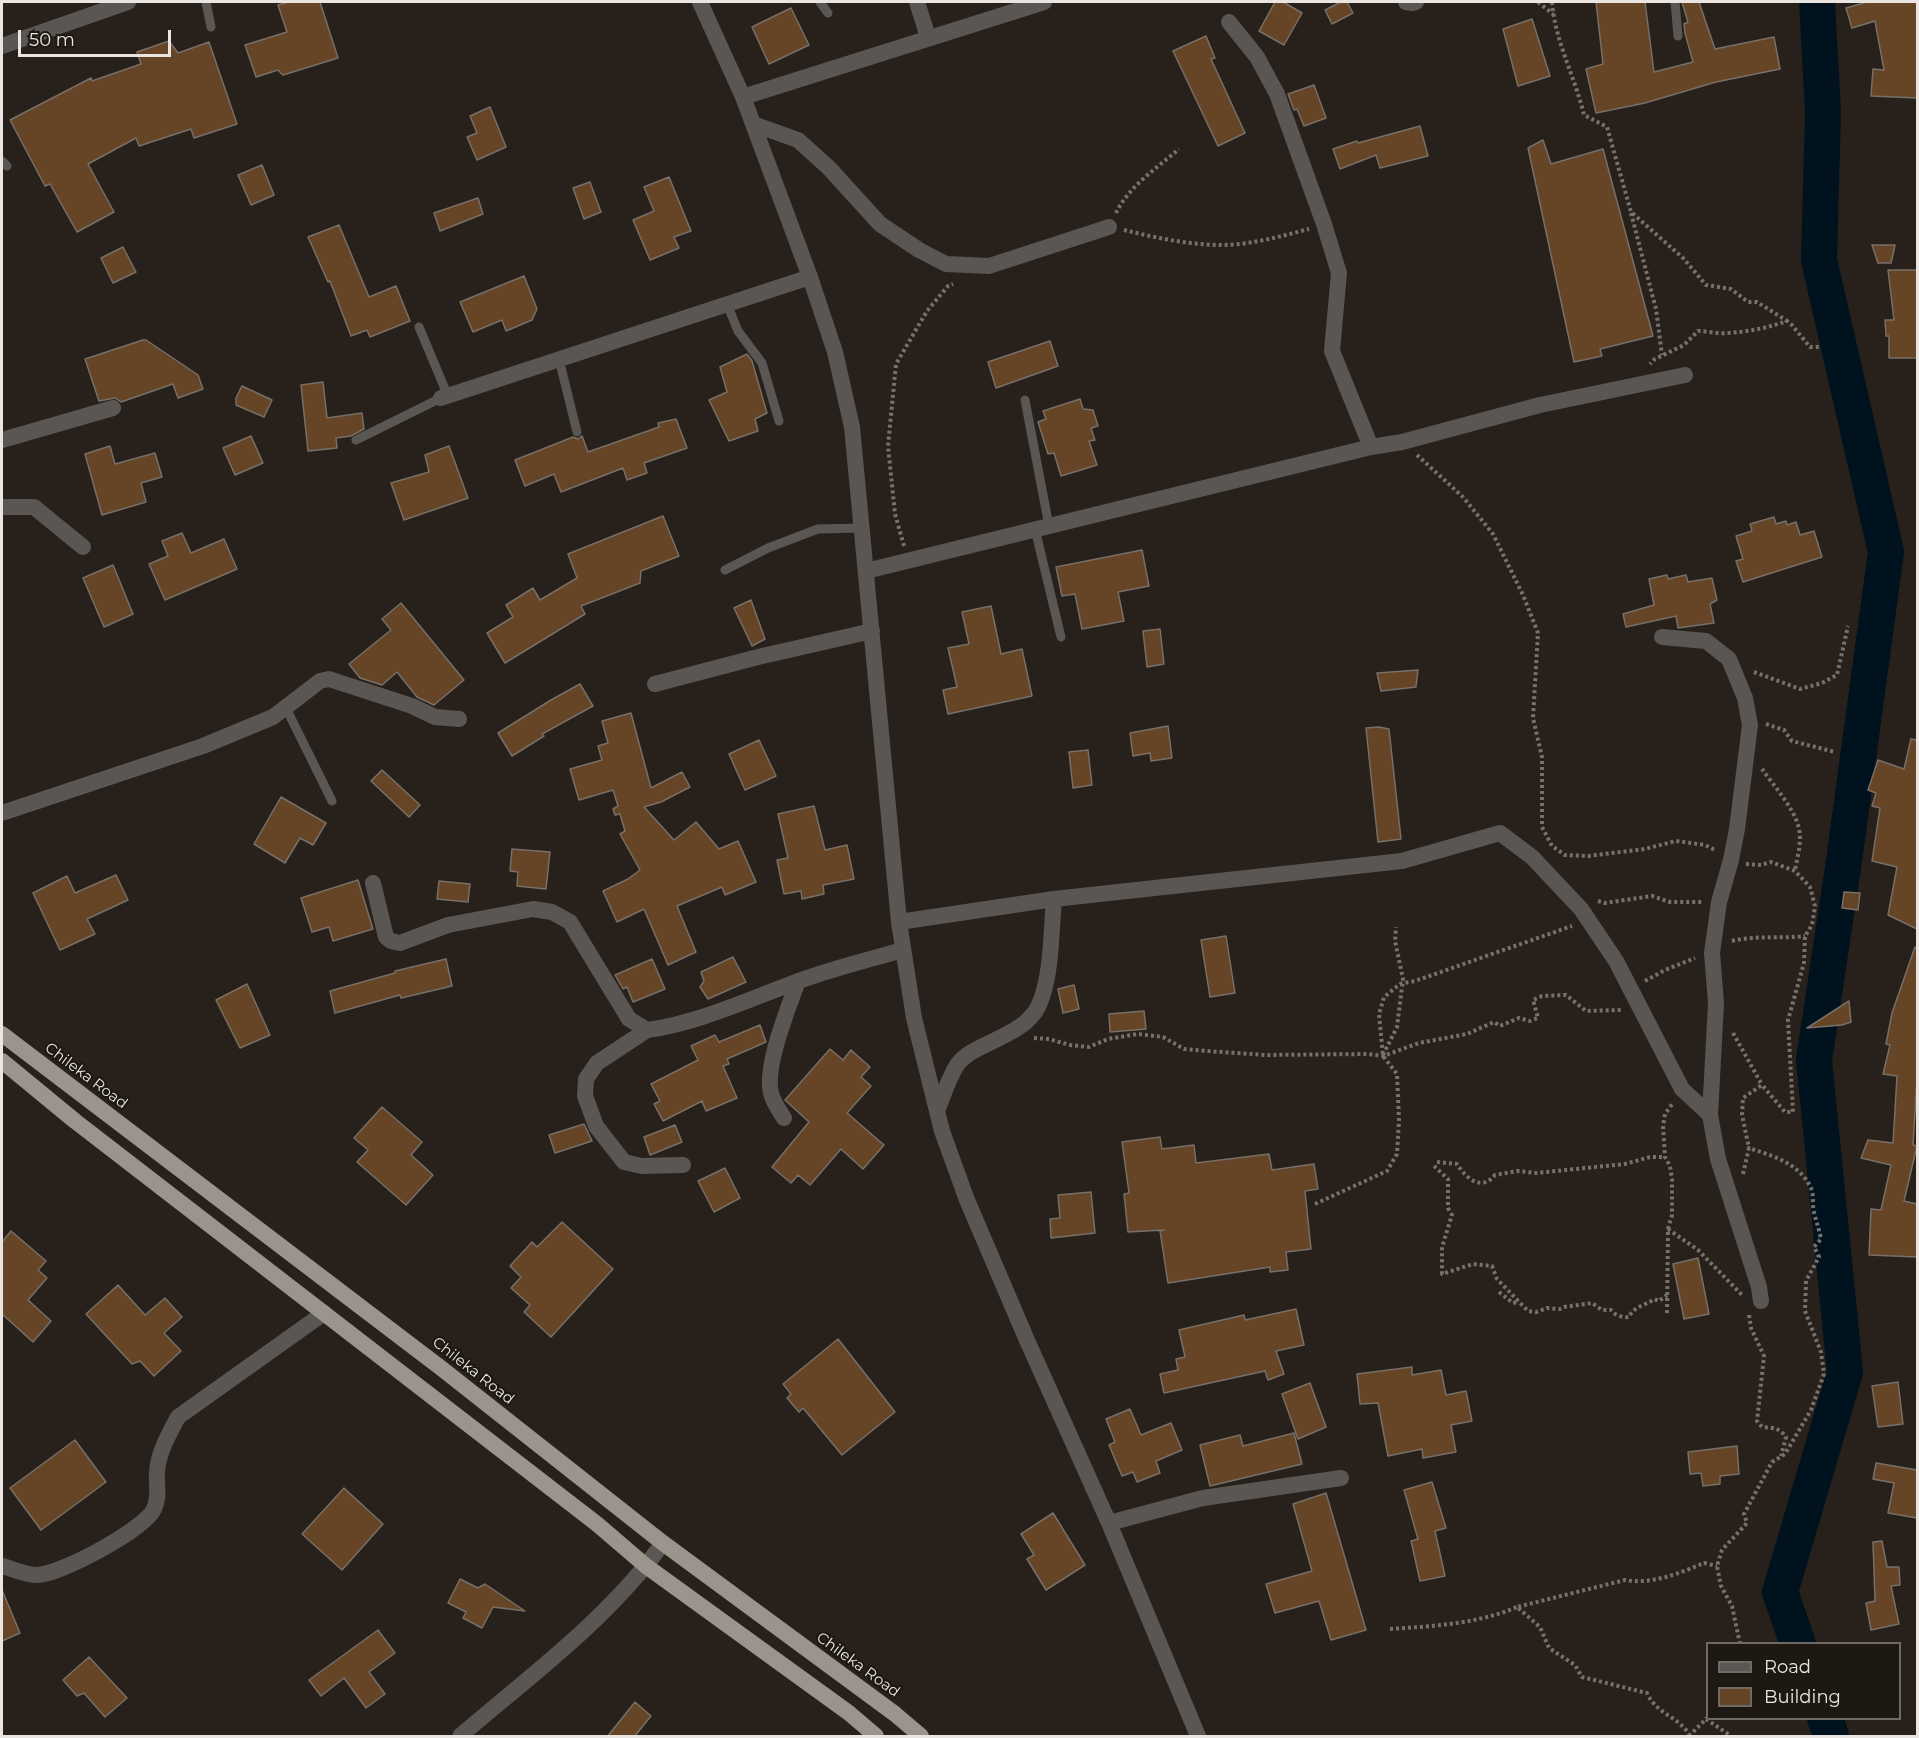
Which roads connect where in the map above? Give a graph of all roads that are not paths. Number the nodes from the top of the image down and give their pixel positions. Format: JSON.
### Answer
{"nodes":[{"id":1,"x":128,"y":2,"type":"edge"},
{"id":2,"x":206,"y":2,"type":"edge"},
{"id":3,"x":700,"y":2,"type":"edge"},
{"id":4,"x":820,"y":2,"type":"edge"},
{"id":5,"x":917,"y":2,"type":"edge"},
{"id":6,"x":1044,"y":2,"type":"edge"},
{"id":7,"x":1406,"y":2,"type":"edge"},
{"id":8,"x":1416,"y":2,"type":"edge"},
{"id":9,"x":1675,"y":2,"type":"edge"},
{"id":10,"x":990,"y":10,"type":"edge"},
{"id":11,"x":828,"y":13,"type":"dead end"},
{"id":12,"x":1229,"y":22,"type":"dead end"},
{"id":13,"x":211,"y":27,"type":"dead end"},
{"id":14,"x":1678,"y":36,"type":"dead end"},
{"id":15,"x":928,"y":37,"type":"junction"},
{"id":16,"x":2,"y":46,"type":"edge"},
{"id":17,"x":743,"y":97,"type":"junction"},
{"id":18,"x":753,"y":124,"type":"junction"},
{"id":19,"x":1109,"y":227,"type":"road end"},
{"id":20,"x":810,"y":278,"type":"junction"},
{"id":21,"x":727,"y":304,"type":"junction"},
{"id":22,"x":419,"y":327,"type":"dead end"},
{"id":23,"x":559,"y":359,"type":"junction"},
{"id":24,"x":1685,"y":375,"type":"dead end"},
{"id":25,"x":444,"y":397,"type":"junction"},
{"id":26,"x":1025,"y":400,"type":"dead end"},
{"id":27,"x":113,"y":408,"type":"dead end"},
{"id":28,"x":779,"y":421,"type":"dead end"},
{"id":29,"x":577,"y":432,"type":"dead end"},
{"id":30,"x":2,"y":440,"type":"edge"},
{"id":31,"x":356,"y":440,"type":"dead end"},
{"id":32,"x":1371,"y":447,"type":"junction"},
{"id":33,"x":2,"y":507,"type":"edge"},
{"id":34,"x":1042,"y":527,"type":"junction"},
{"id":35,"x":862,"y":528,"type":"junction"},
{"id":36,"x":83,"y":547,"type":"dead end"},
{"id":37,"x":725,"y":570,"type":"dead end"},
{"id":38,"x":866,"y":571,"type":"junction"},
{"id":39,"x":872,"y":631,"type":"junction"},
{"id":40,"x":1061,"y":637,"type":"dead end"},
{"id":41,"x":1662,"y":637,"type":"dead end"},
{"id":42,"x":655,"y":684,"type":"dead end"},
{"id":43,"x":286,"y":708,"type":"junction"},
{"id":44,"x":459,"y":719,"type":"dead end"},
{"id":45,"x":332,"y":801,"type":"dead end"},
{"id":46,"x":2,"y":813,"type":"edge"},
{"id":47,"x":373,"y":883,"type":"dead end"},
{"id":48,"x":1054,"y":899,"type":"junction"},
{"id":49,"x":899,"y":922,"type":"junction"},
{"id":50,"x":903,"y":950,"type":"junction"},
{"id":51,"x":798,"y":981,"type":"junction"},
{"id":52,"x":646,"y":1030,"type":"junction"},
{"id":53,"x":2,"y":1034,"type":"edge"},
{"id":54,"x":2,"y":1061,"type":"edge"},
{"id":55,"x":937,"y":1111,"type":"junction"},
{"id":56,"x":1710,"y":1115,"type":"junction"},
{"id":57,"x":784,"y":1118,"type":"dead end"},
{"id":58,"x":683,"y":1166,"type":"dead end"},
{"id":59,"x":1758,"y":1301,"type":"road end"},
{"id":60,"x":324,"y":1313,"type":"junction"},
{"id":61,"x":1341,"y":1478,"type":"dead end"},
{"id":62,"x":1109,"y":1523,"type":"junction"},
{"id":63,"x":663,"y":1543,"type":"junction"},
{"id":64,"x":2,"y":1566,"type":"edge"},
{"id":65,"x":646,"y":1566,"type":"junction"},
{"id":66,"x":460,"y":1737,"type":"edge"},
{"id":67,"x":876,"y":1737,"type":"edge"},
{"id":68,"x":921,"y":1737,"type":"edge"},
{"id":69,"x":1198,"y":1737,"type":"edge"}],
"edges":[{"from":1,"to":16,"type":"street"},
{"from":2,"to":13,"type":"lane"},
{"from":3,"to":17,"type":"street"},
{"from":4,"to":11,"type":"lane"},
{"from":5,"to":15,"type":"street"},
{"from":6,"to":10,"type":"street"},
{"from":7,"to":8,"type":"street"},
{"from":9,"to":14,"type":"lane"},
{"from":10,"to":15,"type":"street"},
{"from":12,"to":32,"type":"street"},
{"from":15,"to":17,"type":"street"},
{"from":17,"to":18,"type":"street"},
{"from":18,"to":19,"type":"street"},
{"from":18,"to":20,"type":"street"},
{"from":20,"to":21,"type":"street"},
{"from":20,"to":35,"type":"street"},
{"from":21,"to":23,"type":"street"},
{"from":21,"to":28,"type":"lane"},
{"from":22,"to":25,"type":"lane"},
{"from":23,"to":25,"type":"street"},
{"from":23,"to":29,"type":"lane"},
{"from":24,"to":32,"type":"street"},
{"from":25,"to":31,"type":"lane"},
{"from":26,"to":34,"type":"lane"},
{"from":27,"to":30,"type":"street"},
{"from":32,"to":34,"type":"street"},
{"from":33,"to":36,"type":"street"},
{"from":34,"to":38,"type":"street"},
{"from":34,"to":40,"type":"lane"},
{"from":35,"to":37,"type":"lane"},
{"from":35,"to":38,"type":"street"},
{"from":38,"to":39,"type":"street"},
{"from":39,"to":42,"type":"street"},
{"from":39,"to":49,"type":"street"},
{"from":41,"to":56,"type":"street"},
{"from":43,"to":44,"type":"street"},
{"from":43,"to":45,"type":"lane"},
{"from":43,"to":46,"type":"street"},
{"from":47,"to":52,"type":"street"},
{"from":48,"to":49,"type":"street"},
{"from":48,"to":55,"type":"street"},
{"from":48,"to":56,"type":"street"},
{"from":49,"to":50,"type":"street"},
{"from":50,"to":51,"type":"street"},
{"from":50,"to":55,"type":"street"},
{"from":51,"to":52,"type":"street"},
{"from":51,"to":57,"type":"street"},
{"from":52,"to":58,"type":"street"},
{"from":53,"to":63,"type":"highway","name":"Chileka Road"},
{"from":54,"to":60,"type":"highway"},
{"from":55,"to":62,"type":"street"},
{"from":56,"to":59,"type":"street"},
{"from":60,"to":64,"type":"street"},
{"from":60,"to":65,"type":"highway"},
{"from":61,"to":62,"type":"street"},
{"from":62,"to":69,"type":"street"},
{"from":63,"to":65,"type":"street"},
{"from":63,"to":68,"type":"highway","name":"Chileka Road"},
{"from":65,"to":66,"type":"street"},
{"from":65,"to":67,"type":"highway"}]}
